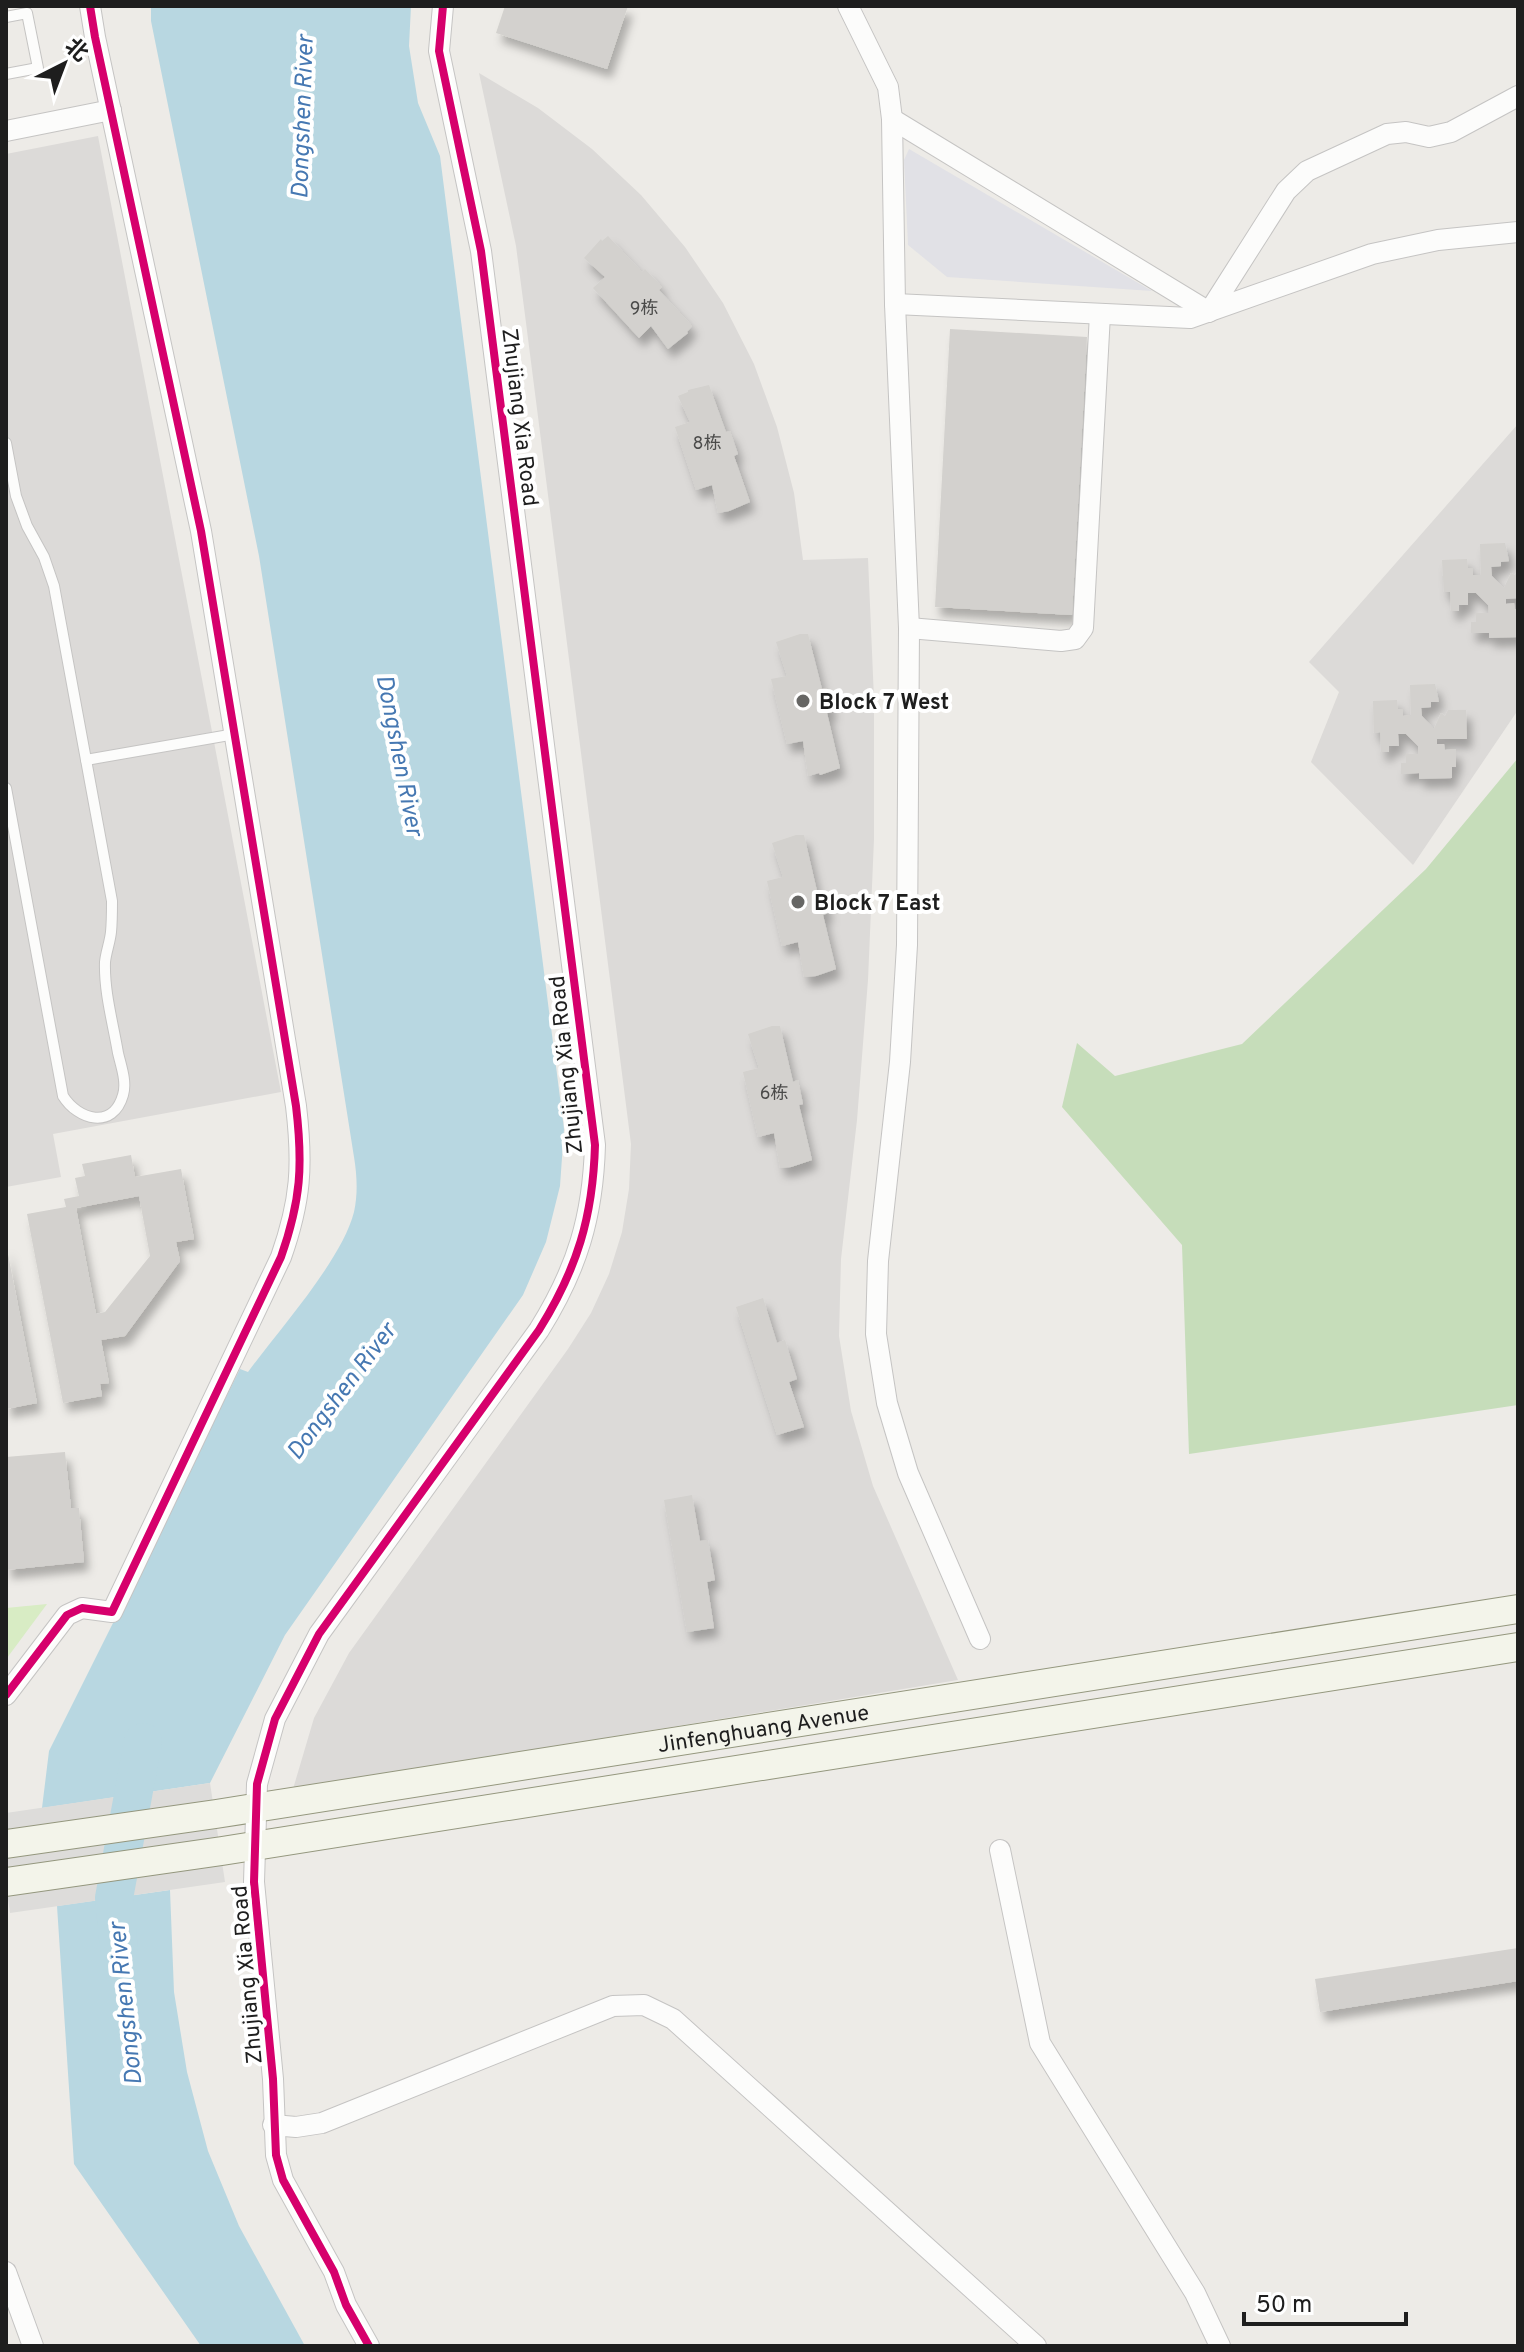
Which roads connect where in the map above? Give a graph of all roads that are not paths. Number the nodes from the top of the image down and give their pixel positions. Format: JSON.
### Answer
{"nodes":[{"id":1,"x":90,"y":6,"type":"edge"},
{"id":2,"x":443,"y":6,"type":"edge"},
{"id":3,"x":848,"y":6,"type":"edge"},
{"id":4,"x":6,"y":17,"type":"edge"},
{"id":5,"x":6,"y":74,"type":"edge"},
{"id":6,"x":1518,"y":96,"type":"edge"},
{"id":7,"x":111,"y":110,"type":"junction"},
{"id":8,"x":892,"y":119,"type":"junction"},
{"id":9,"x":6,"y":131,"type":"edge"},
{"id":10,"x":1518,"y":232,"type":"edge"},
{"id":11,"x":895,"y":304,"type":"junction"},
{"id":12,"x":1209,"y":312,"type":"junction"},
{"id":13,"x":1100,"y":314,"type":"junction"},
{"id":14,"x":6,"y":443,"type":"edge"},
{"id":15,"x":909,"y":628,"type":"junction"},
{"id":16,"x":235,"y":734,"type":"junction"},
{"id":17,"x":86,"y":760,"type":"junction"},
{"id":18,"x":6,"y":788,"type":"edge"},
{"id":19,"x":1518,"y":1609,"type":"edge"},
{"id":20,"x":980,"y":1639,"type":"dead end"},
{"id":21,"x":1518,"y":1647,"type":"edge"},
{"id":22,"x":13,"y":1681,"type":"edge"},
{"id":23,"x":6,"y":1695,"type":"edge"},
{"id":24,"x":256,"y":1806,"type":"junction"},
{"id":25,"x":6,"y":1844,"type":"edge"},
{"id":26,"x":255,"y":1844,"type":"junction"},
{"id":27,"x":1000,"y":1850,"type":"dead end"},
{"id":28,"x":6,"y":1882,"type":"edge"},
{"id":29,"x":273,"y":2125,"type":"junction"},
{"id":30,"x":6,"y":2272,"type":"edge"},
{"id":31,"x":33,"y":2346,"type":"edge"},
{"id":32,"x":369,"y":2346,"type":"edge"},
{"id":33,"x":1036,"y":2346,"type":"edge"},
{"id":34,"x":1220,"y":2346,"type":"edge"}],
"edges":[{"from":1,"to":7,"type":"street"},
{"from":2,"to":24,"type":"street","name":"Zhujiang Xia Road"},
{"from":3,"to":8,"type":"street"},
{"from":4,"to":5,"type":"lane"},
{"from":6,"to":12,"type":"street"},
{"from":7,"to":9,"type":"street"},
{"from":7,"to":16,"type":"street"},
{"from":8,"to":11,"type":"street"},
{"from":8,"to":12,"type":"street"},
{"from":10,"to":12,"type":"street"},
{"from":11,"to":13,"type":"street"},
{"from":11,"to":15,"type":"street"},
{"from":12,"to":13,"type":"street"},
{"from":13,"to":15,"type":"street"},
{"from":14,"to":17,"type":"lane"},
{"from":15,"to":20,"type":"street"},
{"from":16,"to":17,"type":"lane"},
{"from":16,"to":22,"type":"street"},
{"from":17,"to":18,"type":"lane"},
{"from":19,"to":24,"type":"street","name":"Jinfenghuang Avenue"},
{"from":21,"to":26,"type":"street","name":"Jinfenghuang Avenue"},
{"from":22,"to":23,"type":"street"},
{"from":24,"to":25,"type":"street","name":"Jinfenghuang Avenue"},
{"from":24,"to":26,"type":"street","name":"Zhujiang Xia Road"},
{"from":26,"to":28,"type":"street","name":"Jinfenghuang Avenue"},
{"from":26,"to":29,"type":"street","name":"Zhujiang Xia Road"},
{"from":27,"to":34,"type":"street"},
{"from":29,"to":32,"type":"street","name":"Zhujiang Xia Road"},
{"from":29,"to":33,"type":"street"},
{"from":30,"to":31,"type":"street"}]}
